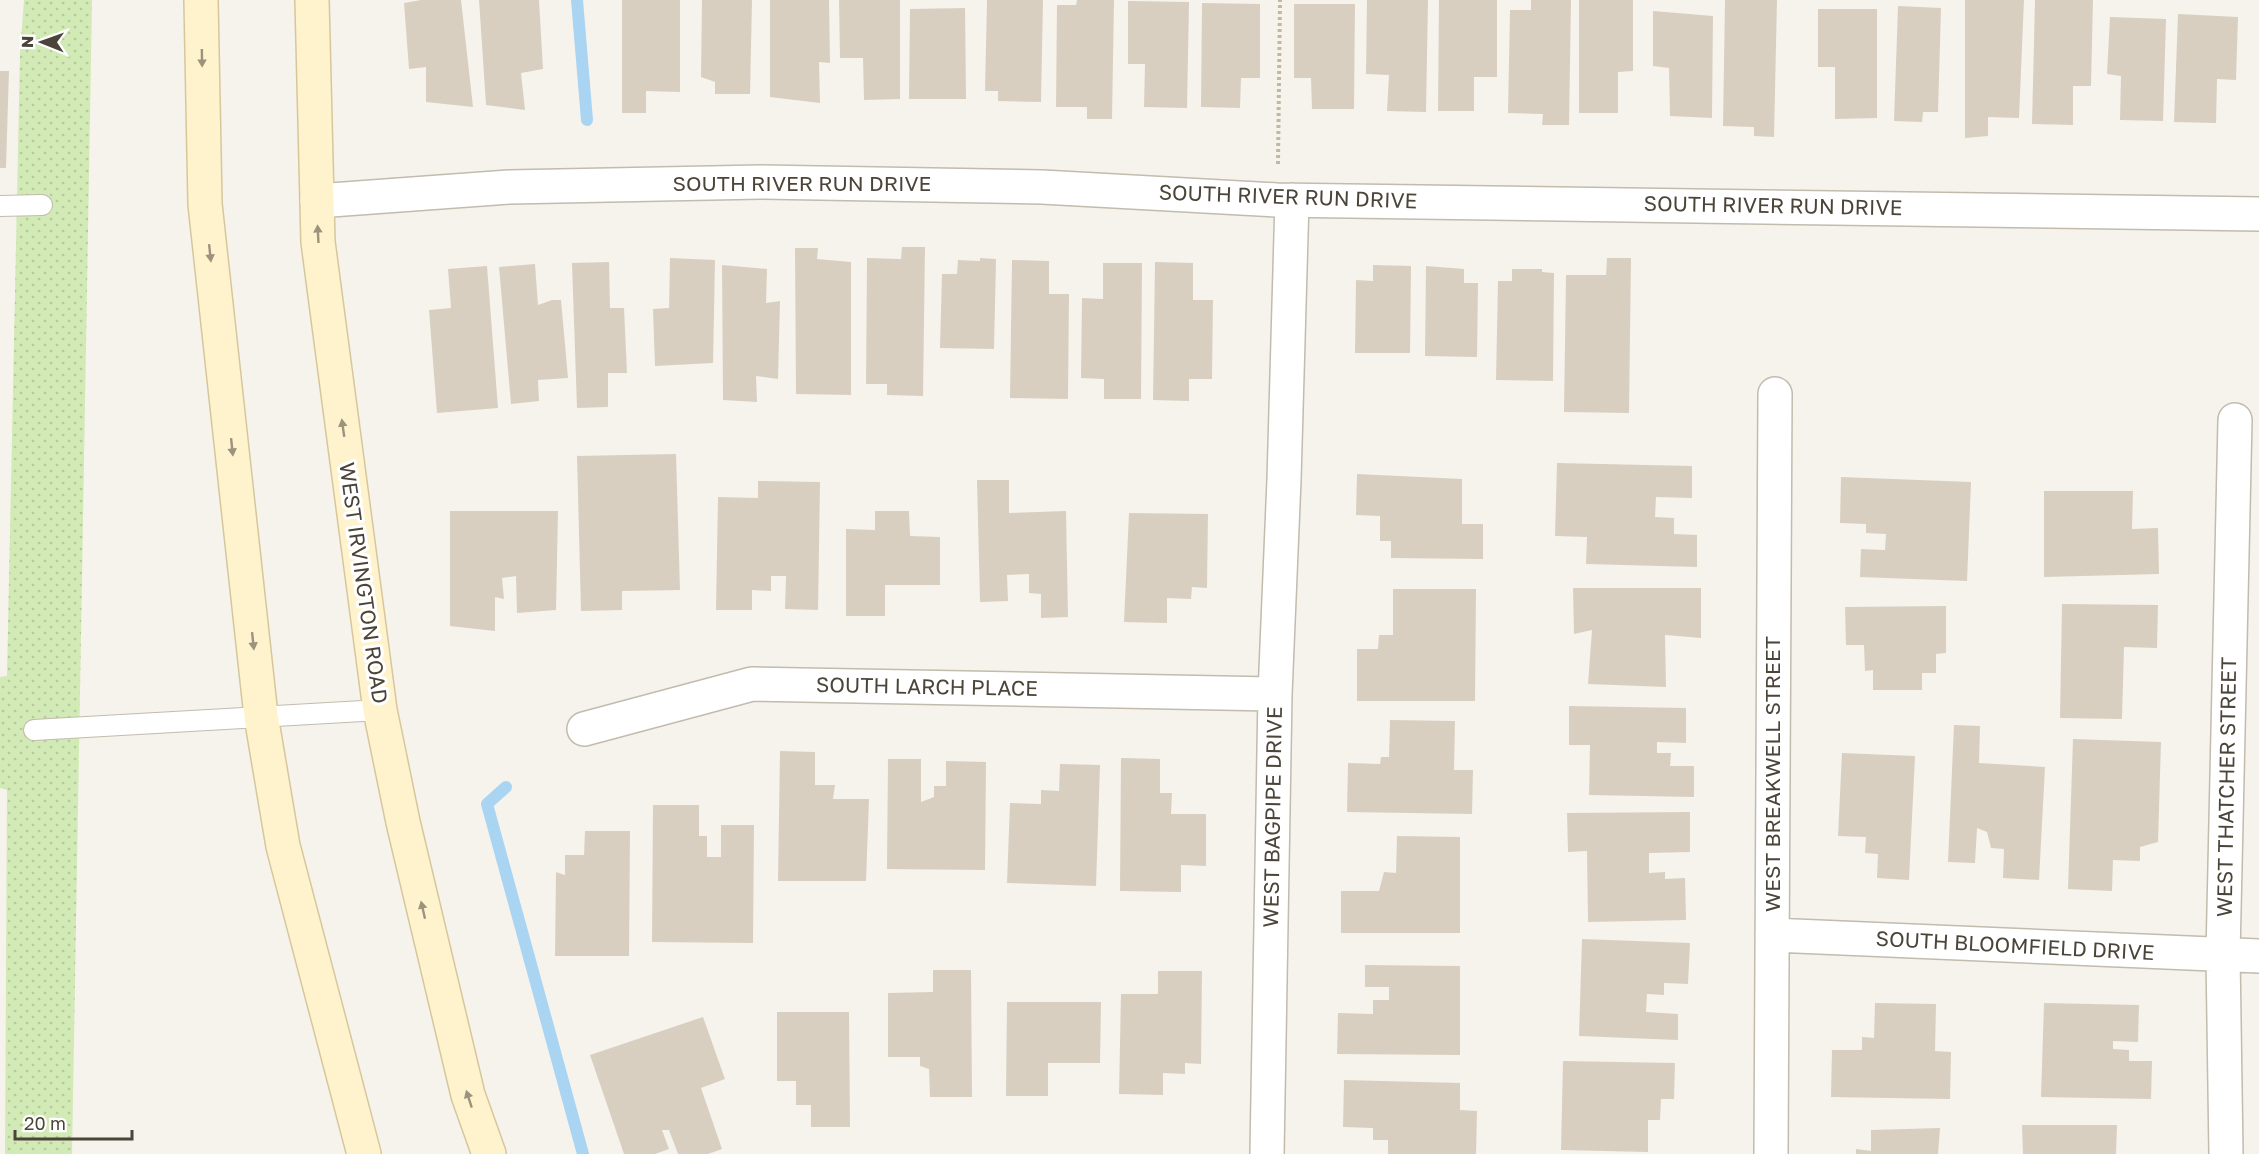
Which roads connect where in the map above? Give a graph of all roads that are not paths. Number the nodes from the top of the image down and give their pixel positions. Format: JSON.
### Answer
{"nodes":[{"id":1,"x":201,"y":0,"type":"edge"},
{"id":2,"x":312,"y":0,"type":"edge"},
{"id":3,"x":1284,"y":200,"type":"junction"},
{"id":4,"x":317,"y":201,"type":"junction"},
{"id":5,"x":42,"y":205,"type":"dead end"},
{"id":6,"x":0,"y":206,"type":"edge"},
{"id":7,"x":2259,"y":214,"type":"edge"},
{"id":8,"x":1775,"y":394,"type":"dead end"},
{"id":9,"x":2235,"y":420,"type":"dead end"},
{"id":10,"x":1275,"y":694,"type":"junction"},
{"id":11,"x":380,"y":710,"type":"junction"},
{"id":12,"x":261,"y":716,"type":"junction"},
{"id":13,"x":584,"y":729,"type":"dead end"},
{"id":14,"x":34,"y":730,"type":"dead end"},
{"id":15,"x":1772,"y":935,"type":"junction"},
{"id":16,"x":2223,"y":955,"type":"junction"},
{"id":17,"x":2259,"y":956,"type":"edge"},
{"id":18,"x":364,"y":1154,"type":"edge"},
{"id":19,"x":489,"y":1154,"type":"edge"},
{"id":20,"x":1267,"y":1154,"type":"edge"},
{"id":21,"x":1771,"y":1154,"type":"edge"},
{"id":22,"x":2226,"y":1154,"type":"edge"}],
"edges":[{"from":1,"to":12,"type":"main road","one_way":true},
{"from":2,"to":4,"type":"main road","name":"WEST IRVINGTON ROAD"},
{"from":3,"to":4,"type":"street","name":"SOUTH RIVER RUN DRIVE"},
{"from":3,"to":7,"type":"street","name":"SOUTH RIVER RUN DRIVE"},
{"from":3,"to":10,"type":"street","name":"WEST BAGPIPE DRIVE"},
{"from":11,"to":4,"type":"main road","name":"WEST IRVINGTON ROAD","one_way":true},
{"from":5,"to":6,"type":"lane"},
{"from":8,"to":15,"type":"street","name":"WEST BREAKWELL STREET"},
{"from":9,"to":16,"type":"street","name":"WEST THATCHER STREET"},
{"from":10,"to":13,"type":"street","name":"SOUTH LARCH PLACE"},
{"from":10,"to":20,"type":"street","name":"WEST BAGPIPE DRIVE"},
{"from":11,"to":12,"type":"lane"},
{"from":19,"to":11,"type":"main road","name":"WEST IRVINGTON ROAD","one_way":true},
{"from":12,"to":14,"type":"lane"},
{"from":12,"to":18,"type":"main road"},
{"from":15,"to":16,"type":"street","name":"SOUTH BLOOMFIELD DRIVE"},
{"from":15,"to":21,"type":"street","name":"WEST BREAKWELL STREET"},
{"from":16,"to":17,"type":"street","name":"SOUTH BLOOMFIELD DRIVE"},
{"from":16,"to":22,"type":"street","name":"WEST THATCHER STREET"}]}
